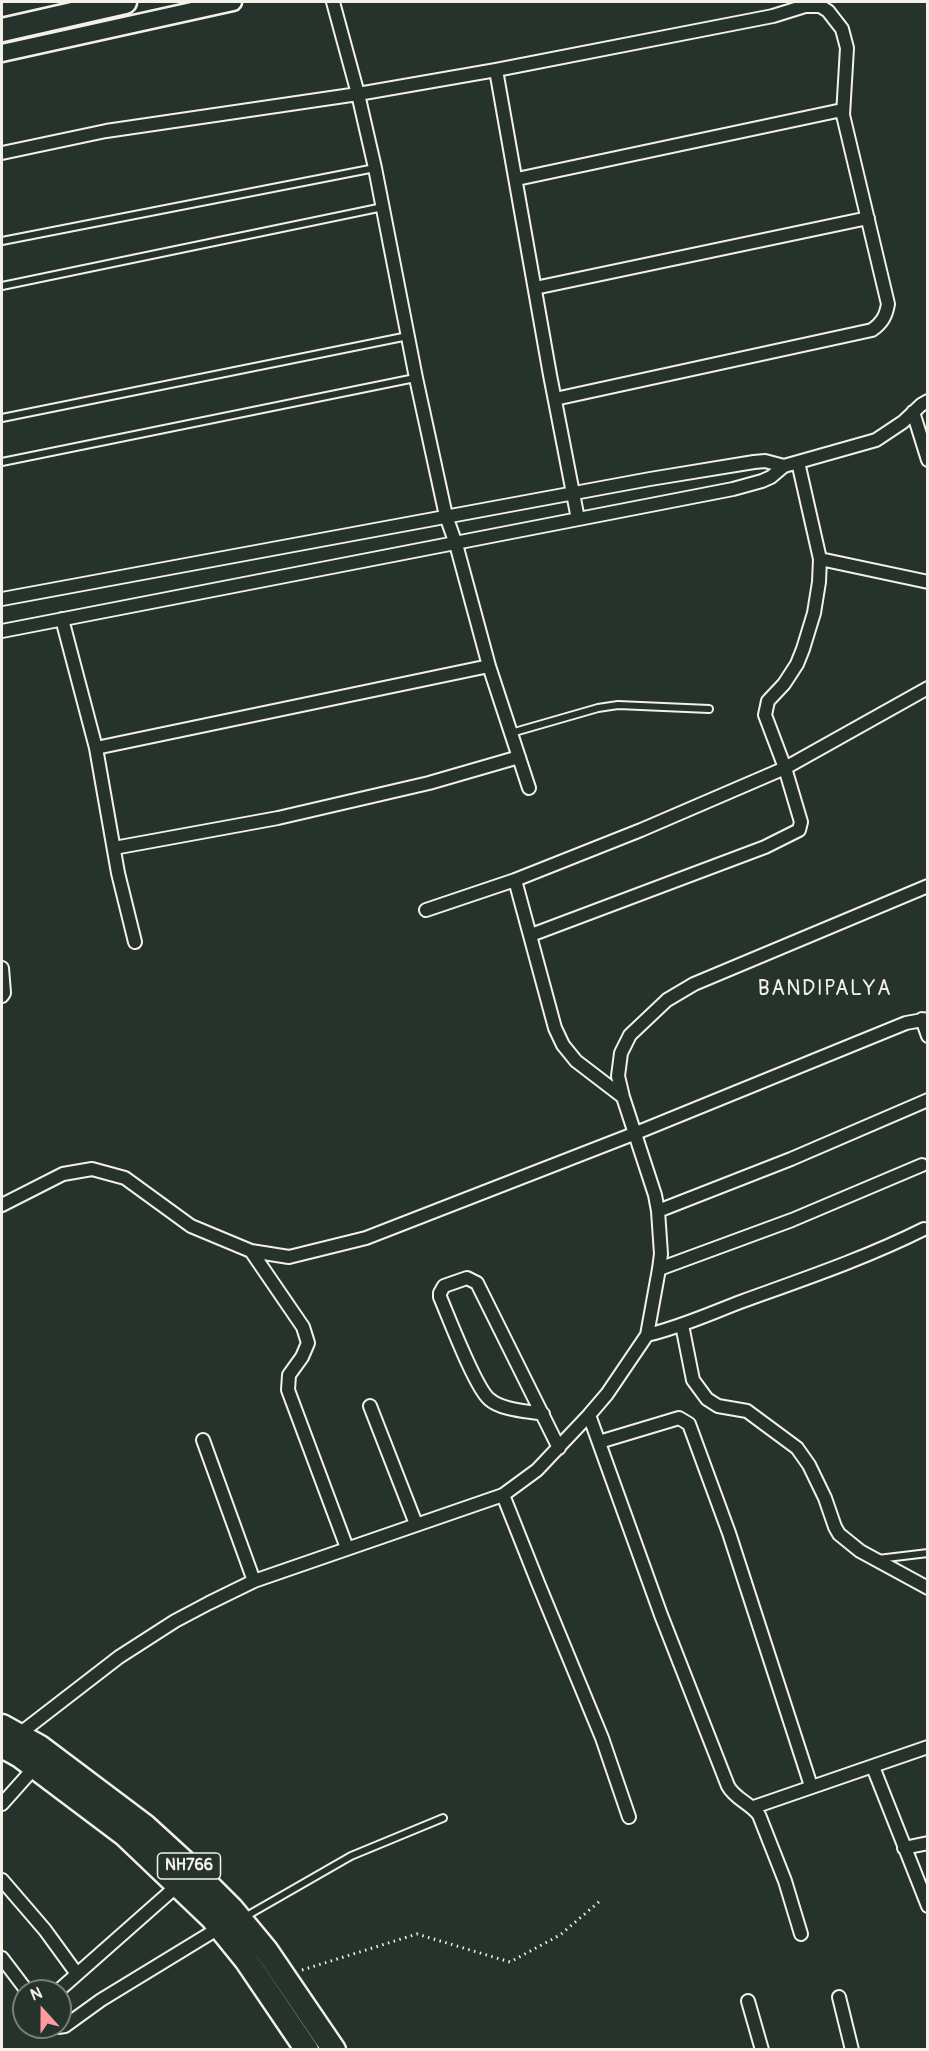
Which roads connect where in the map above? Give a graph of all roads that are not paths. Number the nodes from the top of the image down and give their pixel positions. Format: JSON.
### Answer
{"nodes":[{"id":1,"x":124,"y":2,"type":"edge"},
{"id":2,"x":233,"y":2,"type":"edge"},
{"id":3,"x":333,"y":2,"type":"edge"},
{"id":4,"x":2,"y":30,"type":"edge"},
{"id":5,"x":2,"y":52,"type":"edge"},
{"id":6,"x":496,"y":70,"type":"junction"},
{"id":7,"x":358,"y":94,"type":"junction"},
{"id":8,"x":842,"y":110,"type":"junction"},
{"id":9,"x":2,"y":153,"type":"edge"},
{"id":10,"x":375,"y":168,"type":"junction"},
{"id":11,"x":517,"y":179,"type":"junction"},
{"id":12,"x":383,"y":207,"type":"junction"},
{"id":13,"x":867,"y":218,"type":"junction"},
{"id":14,"x":2,"y":241,"type":"edge"},
{"id":15,"x":2,"y":286,"type":"edge"},
{"id":16,"x":535,"y":288,"type":"junction"},
{"id":17,"x":408,"y":336,"type":"junction"},
{"id":18,"x":416,"y":378,"type":"junction"},
{"id":19,"x":555,"y":399,"type":"junction"},
{"id":20,"x":927,"y":402,"type":"edge"},
{"id":21,"x":913,"y":412,"type":"junction"},
{"id":22,"x":2,"y":417,"type":"edge"},
{"id":23,"x":927,"y":459,"type":"edge"},
{"id":24,"x":2,"y":462,"type":"edge"},
{"id":25,"x":798,"y":462,"type":"junction"},
{"id":26,"x":784,"y":466,"type":"junction"},
{"id":27,"x":574,"y":494,"type":"junction"},
{"id":28,"x":446,"y":516,"type":"junction"},
{"id":29,"x":578,"y":519,"type":"junction"},
{"id":30,"x":456,"y":544,"type":"junction"},
{"id":31,"x":820,"y":559,"type":"junction"},
{"id":32,"x":927,"y":582,"type":"edge"},
{"id":33,"x":2,"y":599,"type":"edge"},
{"id":34,"x":62,"y":619,"type":"junction"},
{"id":35,"x":2,"y":631,"type":"edge"},
{"id":36,"x":489,"y":666,"type":"junction"},
{"id":37,"x":927,"y":688,"type":"edge"},
{"id":38,"x":709,"y":709,"type":"dead end"},
{"id":39,"x":511,"y":733,"type":"junction"},
{"id":40,"x":96,"y":748,"type":"junction"},
{"id":41,"x":519,"y":757,"type":"junction"},
{"id":42,"x":785,"y":768,"type":"junction"},
{"id":43,"x":529,"y":788,"type":"dead end"},
{"id":44,"x":114,"y":848,"type":"junction"},
{"id":45,"x":515,"y":880,"type":"junction"},
{"id":46,"x":927,"y":886,"type":"edge"},
{"id":47,"x":426,"y":910,"type":"dead end"},
{"id":48,"x":531,"y":935,"type":"junction"},
{"id":49,"x":135,"y":942,"type":"dead end"},
{"id":50,"x":2,"y":968,"type":"edge"},
{"id":51,"x":2,"y":996,"type":"edge"},
{"id":52,"x":925,"y":1019,"type":"edge"},
{"id":53,"x":927,"y":1036,"type":"edge"},
{"id":54,"x":623,"y":1097,"type":"junction"},
{"id":55,"x":927,"y":1100,"type":"edge"},
{"id":56,"x":636,"y":1133,"type":"junction"},
{"id":57,"x":922,"y":1165,"type":"dead end"},
{"id":58,"x":2,"y":1205,"type":"edge"},
{"id":59,"x":658,"y":1211,"type":"junction"},
{"id":60,"x":924,"y":1229,"type":"dead end"},
{"id":61,"x":251,"y":1251,"type":"junction"},
{"id":62,"x":659,"y":1269,"type":"junction"},
{"id":63,"x":682,"y":1325,"type":"junction"},
{"id":64,"x":647,"y":1335,"type":"junction"},
{"id":65,"x":370,"y":1406,"type":"dead end"},
{"id":66,"x":543,"y":1414,"type":"junction"},
{"id":67,"x":590,"y":1414,"type":"junction"},
{"id":68,"x":203,"y":1440,"type":"dead end"},
{"id":69,"x":599,"y":1442,"type":"junction"},
{"id":70,"x":559,"y":1448,"type":"junction"},
{"id":71,"x":503,"y":1495,"type":"junction"},
{"id":72,"x":416,"y":1524,"type":"junction"},
{"id":73,"x":347,"y":1548,"type":"junction"},
{"id":74,"x":927,"y":1553,"type":"edge"},
{"id":75,"x":875,"y":1559,"type":"junction"},
{"id":76,"x":254,"y":1581,"type":"junction"},
{"id":77,"x":927,"y":1588,"type":"edge"},
{"id":78,"x":8,"y":1740,"type":"edge"},
{"id":79,"x":927,"y":1747,"type":"edge"},
{"id":80,"x":34,"y":1767,"type":"junction"},
{"id":81,"x":873,"y":1767,"type":"junction"},
{"id":82,"x":811,"y":1786,"type":"junction"},
{"id":83,"x":2,"y":1804,"type":"edge"},
{"id":84,"x":754,"y":1807,"type":"junction"},
{"id":85,"x":629,"y":1817,"type":"dead end"},
{"id":86,"x":443,"y":1818,"type":"dead end"},
{"id":87,"x":927,"y":1843,"type":"edge"},
{"id":88,"x":904,"y":1848,"type":"junction"},
{"id":89,"x":2,"y":1880,"type":"edge"},
{"id":90,"x":178,"y":1885,"type":"junction"},
{"id":91,"x":927,"y":1906,"type":"edge"},
{"id":92,"x":240,"y":1920,"type":"junction"},
{"id":93,"x":219,"y":1928,"type":"junction"},
{"id":94,"x":801,"y":1934,"type":"dead end"},
{"id":95,"x":2,"y":1958,"type":"edge"},
{"id":96,"x":77,"y":1974,"type":"junction"},
{"id":97,"x":18,"y":1979,"type":"edge"},
{"id":98,"x":71,"y":1979,"type":"edge"},
{"id":99,"x":839,"y":1997,"type":"dead end"},
{"id":100,"x":748,"y":2001,"type":"dead end"},
{"id":101,"x":72,"y":2022,"type":"edge"},
{"id":102,"x":308,"y":2049,"type":"edge"},
{"id":103,"x":334,"y":2049,"type":"edge"},
{"id":104,"x":762,"y":2049,"type":"edge"},
{"id":105,"x":852,"y":2049,"type":"edge"}],
"edges":[{"from":1,"to":4,"type":"highway"},
{"from":2,"to":5,"type":"street"},
{"from":3,"to":7,"type":"street"},
{"from":6,"to":7,"type":"street"},
{"from":6,"to":8,"type":"street"},
{"from":6,"to":11,"type":"street"},
{"from":7,"to":9,"type":"street"},
{"from":7,"to":10,"type":"street"},
{"from":8,"to":11,"type":"street"},
{"from":8,"to":13,"type":"street"},
{"from":10,"to":12,"type":"street"},
{"from":10,"to":14,"type":"lane"},
{"from":11,"to":16,"type":"street"},
{"from":12,"to":15,"type":"lane"},
{"from":12,"to":17,"type":"street"},
{"from":13,"to":16,"type":"street"},
{"from":13,"to":19,"type":"street"},
{"from":16,"to":19,"type":"street"},
{"from":17,"to":18,"type":"street"},
{"from":17,"to":22,"type":"lane"},
{"from":18,"to":24,"type":"lane"},
{"from":18,"to":28,"type":"street"},
{"from":19,"to":27,"type":"street"},
{"from":20,"to":21,"type":"street"},
{"from":21,"to":23,"type":"street"},
{"from":21,"to":25,"type":"street"},
{"from":25,"to":26,"type":"street"},
{"from":25,"to":31,"type":"street"},
{"from":26,"to":27,"type":"street"},
{"from":26,"to":29,"type":"street"},
{"from":27,"to":28,"type":"street"},
{"from":27,"to":29,"type":"street"},
{"from":28,"to":30,"type":"street"},
{"from":28,"to":33,"type":"street"},
{"from":29,"to":30,"type":"street"},
{"from":30,"to":34,"type":"street"},
{"from":30,"to":36,"type":"street"},
{"from":31,"to":32,"type":"street"},
{"from":31,"to":42,"type":"street"},
{"from":34,"to":35,"type":"street"},
{"from":34,"to":40,"type":"street"},
{"from":36,"to":39,"type":"street"},
{"from":36,"to":40,"type":"street"},
{"from":37,"to":42,"type":"street"},
{"from":38,"to":39,"type":"lane"},
{"from":39,"to":41,"type":"street"},
{"from":40,"to":44,"type":"street"},
{"from":41,"to":43,"type":"street"},
{"from":41,"to":44,"type":"street"},
{"from":42,"to":45,"type":"street"},
{"from":42,"to":48,"type":"street"},
{"from":44,"to":49,"type":"street"},
{"from":45,"to":47,"type":"street"},
{"from":45,"to":48,"type":"street"},
{"from":46,"to":54,"type":"street"},
{"from":48,"to":54,"type":"street"},
{"from":50,"to":51,"type":"street"},
{"from":52,"to":53,"type":"street"},
{"from":52,"to":56,"type":"street"},
{"from":54,"to":56,"type":"street"},
{"from":55,"to":59,"type":"street"},
{"from":56,"to":59,"type":"street"},
{"from":56,"to":61,"type":"street"},
{"from":57,"to":62,"type":"street"},
{"from":58,"to":61,"type":"street"},
{"from":59,"to":62,"type":"street"},
{"from":60,"to":63,"type":"street"},
{"from":61,"to":73,"type":"street"},
{"from":62,"to":64,"type":"street"},
{"from":63,"to":64,"type":"street"},
{"from":63,"to":75,"type":"street"},
{"from":64,"to":67,"type":"street"},
{"from":65,"to":72,"type":"street"},
{"from":66,"to":66,"type":"street"},
{"from":66,"to":70,"type":"street"},
{"from":67,"to":69,"type":"street"},
{"from":67,"to":70,"type":"street"},
{"from":68,"to":76,"type":"street"},
{"from":69,"to":82,"type":"street"},
{"from":69,"to":84,"type":"street"},
{"from":70,"to":71,"type":"street"},
{"from":71,"to":72,"type":"street"},
{"from":71,"to":85,"type":"street"},
{"from":72,"to":73,"type":"street"},
{"from":73,"to":76,"type":"street"},
{"from":74,"to":75,"type":"lane"},
{"from":75,"to":77,"type":"street"},
{"from":76,"to":78,"type":"street"},
{"from":78,"to":80,"type":"highway","number":"NH766"},
{"from":78,"to":92,"type":"highway","number":"NH766"},
{"from":79,"to":81,"type":"street"},
{"from":80,"to":83,"type":"street"},
{"from":80,"to":90,"type":"highway","number":"NH766"},
{"from":81,"to":82,"type":"street"},
{"from":81,"to":88,"type":"street"},
{"from":82,"to":84,"type":"street"},
{"from":84,"to":94,"type":"street"},
{"from":86,"to":92,"type":"lane"},
{"from":87,"to":88,"type":"street"},
{"from":88,"to":91,"type":"street"},
{"from":89,"to":96,"type":"street"},
{"from":90,"to":93,"type":"highway","number":"NH766"},
{"from":90,"to":96,"type":"street"},
{"from":92,"to":103,"type":"highway","number":"NH766"},
{"from":93,"to":101,"type":"street"},
{"from":93,"to":102,"type":"highway","number":"NH766"},
{"from":95,"to":97,"type":"street"},
{"from":96,"to":98,"type":"street"},
{"from":99,"to":105,"type":"street"},
{"from":100,"to":104,"type":"street"}]}
